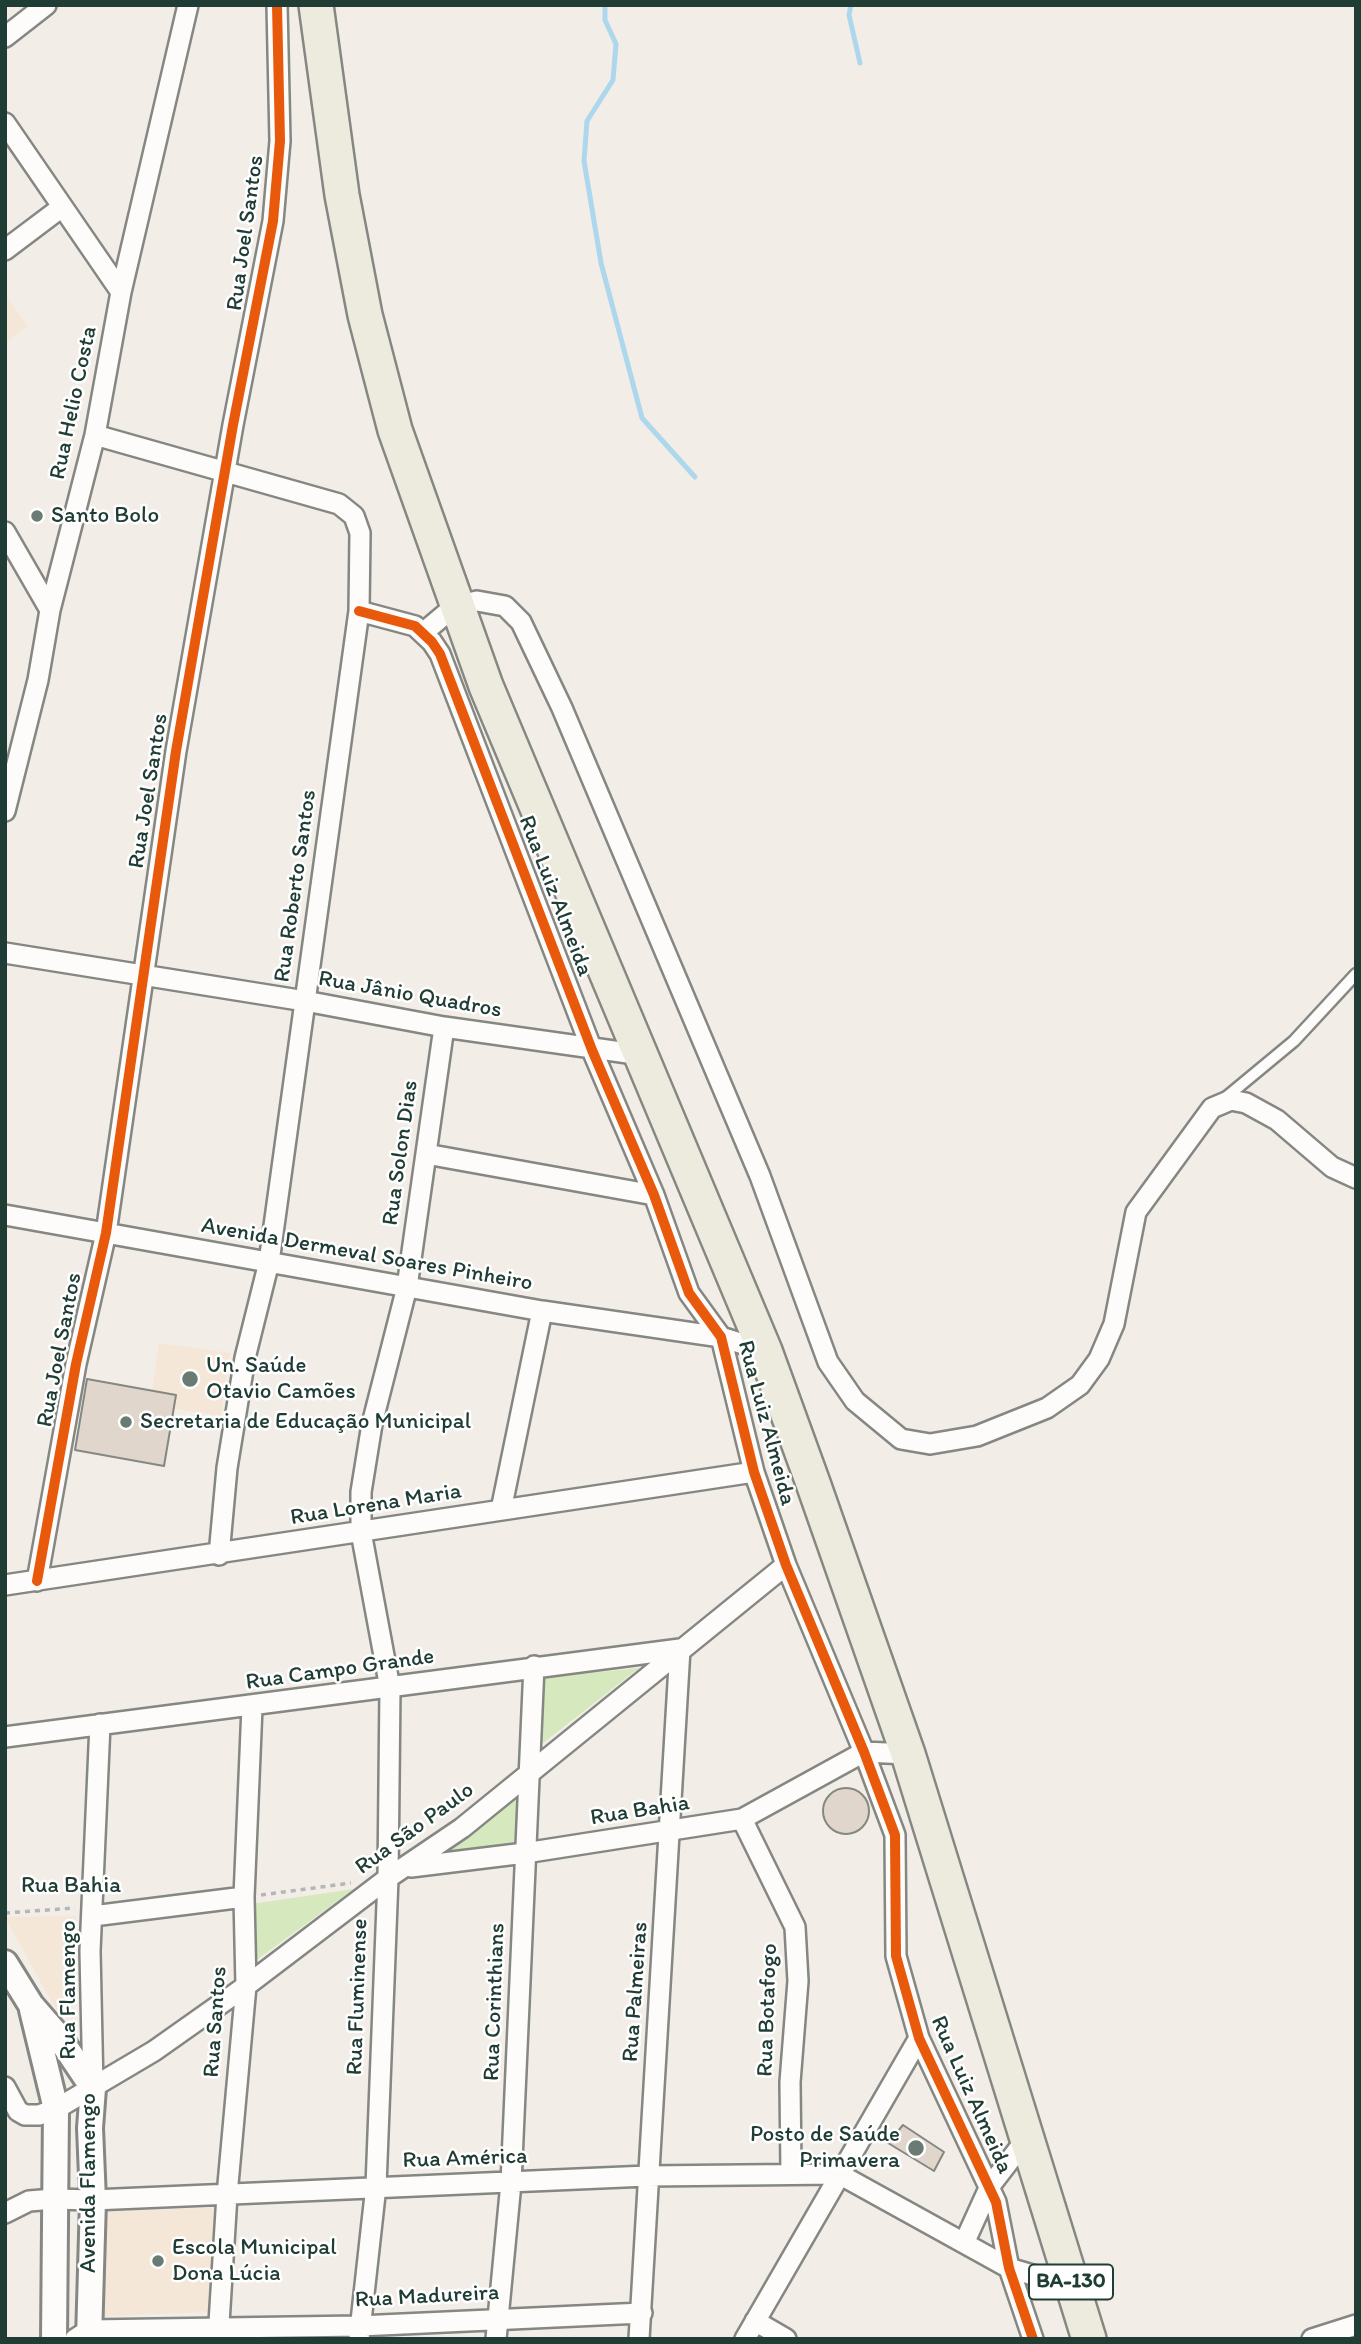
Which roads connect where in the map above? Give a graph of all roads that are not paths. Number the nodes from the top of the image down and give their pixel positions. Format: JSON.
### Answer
{"nodes":[{"id":1,"x":46,"y":5,"type":"edge"},
{"id":2,"x":188,"y":5,"type":"edge"},
{"id":3,"x":277,"y":5,"type":"edge"},
{"id":4,"x":316,"y":5,"type":"edge"},
{"id":5,"x":5,"y":37,"type":"edge"},
{"id":6,"x":5,"y":123,"type":"edge"},
{"id":7,"x":62,"y":207,"type":"junction"},
{"id":8,"x":5,"y":250,"type":"edge"},
{"id":9,"x":121,"y":292,"type":"junction"},
{"id":10,"x":95,"y":435,"type":"junction"},
{"id":11,"x":226,"y":469,"type":"junction"},
{"id":12,"x":5,"y":532,"type":"edge"},
{"id":13,"x":456,"y":606,"type":"junction"},
{"id":14,"x":50,"y":610,"type":"junction"},
{"id":15,"x":359,"y":611,"type":"junction"},
{"id":16,"x":424,"y":632,"type":"junction"},
{"id":17,"x":5,"y":811,"type":"edge"},
{"id":18,"x":5,"y":953,"type":"edge"},
{"id":19,"x":1356,"y":974,"type":"edge"},
{"id":20,"x":142,"y":977,"type":"junction"},
{"id":21,"x":304,"y":1001,"type":"junction"},
{"id":22,"x":444,"y":1027,"type":"junction"},
{"id":23,"x":592,"y":1050,"type":"junction"},
{"id":24,"x":642,"y":1055,"type":"junction"},
{"id":25,"x":1212,"y":1108,"type":"junction"},
{"id":26,"x":426,"y":1154,"type":"junction"},
{"id":27,"x":1356,"y":1178,"type":"edge"},
{"id":28,"x":654,"y":1195,"type":"junction"},
{"id":29,"x":5,"y":1215,"type":"edge"},
{"id":30,"x":106,"y":1233,"type":"junction"},
{"id":31,"x":269,"y":1262,"type":"junction"},
{"id":32,"x":407,"y":1287,"type":"junction"},
{"id":33,"x":542,"y":1311,"type":"junction"},
{"id":34,"x":722,"y":1338,"type":"junction"},
{"id":35,"x":765,"y":1350,"type":"junction"},
{"id":36,"x":754,"y":1472,"type":"junction"},
{"id":37,"x":501,"y":1510,"type":"junction"},
{"id":38,"x":361,"y":1532,"type":"junction"},
{"id":39,"x":219,"y":1555,"type":"junction"},
{"id":40,"x":786,"y":1565,"type":"junction"},
{"id":41,"x":37,"y":1581,"type":"junction"},
{"id":42,"x":5,"y":1585,"type":"edge"},
{"id":43,"x":680,"y":1649,"type":"junction"},
{"id":44,"x":534,"y":1667,"type":"junction"},
{"id":45,"x":390,"y":1688,"type":"junction"},
{"id":46,"x":252,"y":1707,"type":"junction"},
{"id":47,"x":100,"y":1724,"type":"junction"},
{"id":48,"x":5,"y":1737,"type":"edge"},
{"id":49,"x":864,"y":1752,"type":"junction"},
{"id":50,"x":908,"y":1754,"type":"junction"},
{"id":51,"x":527,"y":1775,"type":"junction"},
{"id":52,"x":742,"y":1819,"type":"junction"},
{"id":53,"x":672,"y":1831,"type":"junction"},
{"id":54,"x":525,"y":1853,"type":"junction"},
{"id":55,"x":406,"y":1868,"type":"junction"},
{"id":56,"x":387,"y":1878,"type":"junction"},
{"id":57,"x":244,"y":1897,"type":"junction"},
{"id":58,"x":93,"y":1916,"type":"junction"},
{"id":59,"x":5,"y":1962,"type":"edge"},
{"id":60,"x":246,"y":1986,"type":"junction"},
{"id":61,"x":31,"y":2005,"type":"junction"},
{"id":62,"x":919,"y":2038,"type":"junction"},
{"id":63,"x":5,"y":2087,"type":"edge"},
{"id":64,"x":93,"y":2088,"type":"junction"},
{"id":65,"x":56,"y":2109,"type":"junction"},
{"id":66,"x":1027,"y":2138,"type":"junction"},
{"id":67,"x":791,"y":2173,"type":"junction"},
{"id":68,"x":839,"y":2174,"type":"junction"},
{"id":69,"x":648,"y":2176,"type":"junction"},
{"id":70,"x":512,"y":2183,"type":"junction"},
{"id":71,"x":376,"y":2186,"type":"junction"},
{"id":72,"x":990,"y":2186,"type":"junction"},
{"id":73,"x":227,"y":2194,"type":"junction"},
{"id":74,"x":54,"y":2199,"type":"junction"},
{"id":75,"x":93,"y":2200,"type":"junction"},
{"id":76,"x":5,"y":2213,"type":"edge"},
{"id":77,"x":965,"y":2241,"type":"junction"},
{"id":78,"x":1009,"y":2268,"type":"junction"},
{"id":79,"x":1073,"y":2287,"type":"junction"},
{"id":80,"x":642,"y":2313,"type":"junction"},
{"id":81,"x":496,"y":2317,"type":"junction"},
{"id":82,"x":755,"y":2321,"type":"junction"},
{"id":83,"x":1356,"y":2325,"type":"edge"},
{"id":84,"x":359,"y":2332,"type":"edge"},
{"id":85,"x":218,"y":2333,"type":"edge"},
{"id":86,"x":84,"y":2336,"type":"edge"},
{"id":87,"x":54,"y":2339,"type":"edge"},
{"id":88,"x":496,"y":2339,"type":"edge"},
{"id":89,"x":639,"y":2339,"type":"edge"},
{"id":90,"x":745,"y":2339,"type":"edge"},
{"id":91,"x":786,"y":2339,"type":"edge"},
{"id":92,"x":1033,"y":2339,"type":"edge"},
{"id":93,"x":1089,"y":2339,"type":"edge"},
{"id":94,"x":1312,"y":2339,"type":"edge"}],
"edges":[{"from":1,"to":5,"type":"street"},
{"from":2,"to":9,"type":"street","name":"Rua Helio Costa"},
{"from":3,"to":11,"type":"street","name":"Rua Joel Santos"},
{"from":4,"to":13,"type":"highway","number":"BA-130"},
{"from":6,"to":7,"type":"street"},
{"from":7,"to":8,"type":"street"},
{"from":7,"to":9,"type":"street"},
{"from":9,"to":10,"type":"street","name":"Rua Helio Costa"},
{"from":10,"to":11,"type":"street"},
{"from":10,"to":14,"type":"street","name":"Rua Helio Costa"},
{"from":11,"to":15,"type":"street","name":"Rua Roberto Santos"},
{"from":11,"to":20,"type":"street","name":"Rua Joel Santos"},
{"from":12,"to":14,"type":"street"},
{"from":13,"to":16,"type":"street"},
{"from":13,"to":24,"type":"highway","number":"BA-130"},
{"from":13,"to":25,"type":"street"},
{"from":14,"to":17,"type":"street","name":"Rua Helio Costa"},
{"from":15,"to":16,"type":"street"},
{"from":15,"to":21,"type":"street","name":"Rua Roberto Santos"},
{"from":16,"to":23,"type":"street","name":"Rua Luiz Almeida"},
{"from":18,"to":20,"type":"street","name":"Rua Jânio Quadros"},
{"from":19,"to":25,"type":"lane"},
{"from":20,"to":21,"type":"street","name":"Rua Jânio Quadros"},
{"from":20,"to":30,"type":"street","name":"Rua Joel Santos"},
{"from":21,"to":22,"type":"street","name":"Rua Jânio Quadros"},
{"from":21,"to":31,"type":"street","name":"Rua Roberto Santos"},
{"from":22,"to":23,"type":"street","name":"Rua Jânio Quadros"},
{"from":22,"to":26,"type":"street","name":"Rua Solon Dias"},
{"from":23,"to":24,"type":"street","name":"Rua Jânio Quadros"},
{"from":23,"to":28,"type":"street","name":"Rua Luiz Almeida"},
{"from":24,"to":35,"type":"highway","number":"BA-130"},
{"from":25,"to":27,"type":"street"},
{"from":26,"to":28,"type":"street"},
{"from":26,"to":32,"type":"street","name":"Rua Solon Dias"},
{"from":28,"to":34,"type":"street","name":"Rua Luiz Almeida"},
{"from":29,"to":30,"type":"street","name":"Avenida Dermeval Soares Pinheiro"},
{"from":30,"to":31,"type":"street","name":"Avenida Dermeval Soares Pinheiro"},
{"from":30,"to":41,"type":"street","name":"Rua Joel Santos"},
{"from":31,"to":32,"type":"street","name":"Avenida Dermeval Soares Pinheiro"},
{"from":31,"to":39,"type":"street","name":"Rua Roberto Santos"},
{"from":32,"to":33,"type":"street","name":"Avenida Dermeval Soares Pinheiro"},
{"from":32,"to":38,"type":"street","name":"Rua Solon Dias"},
{"from":33,"to":34,"type":"street","name":"Avenida Dermeval Soares Pinheiro"},
{"from":33,"to":37,"type":"street"},
{"from":34,"to":35,"type":"street","name":"Avenida Dermeval Soares Pinheiro"},
{"from":34,"to":36,"type":"street","name":"Rua Luiz Almeida"},
{"from":35,"to":50,"type":"highway","number":"BA-130"},
{"from":36,"to":37,"type":"street","name":"Rua Lorena Maria"},
{"from":36,"to":40,"type":"street","name":"Rua Luiz Almeida"},
{"from":37,"to":38,"type":"street","name":"Rua Lorena Maria"},
{"from":38,"to":39,"type":"street","name":"Rua Lorena Maria"},
{"from":38,"to":45,"type":"street","name":"Rua Fluminense"},
{"from":39,"to":41,"type":"street","name":"Rua Lorena Maria"},
{"from":40,"to":43,"type":"street","name":"Rua São Paulo"},
{"from":40,"to":49,"type":"street","name":"Rua Luiz Almeida"},
{"from":41,"to":42,"type":"street","name":"Rua Lorena Maria"},
{"from":43,"to":44,"type":"street","name":"Rua Campo Grande"},
{"from":43,"to":51,"type":"street","name":"Rua São Paulo"},
{"from":43,"to":53,"type":"street","name":"Rua Palmeiras"},
{"from":44,"to":45,"type":"street","name":"Rua Campo Grande"},
{"from":44,"to":51,"type":"street","name":"Rua Corinthians"},
{"from":45,"to":46,"type":"street","name":"Rua Campo Grande"},
{"from":45,"to":56,"type":"street","name":"Rua Fluminense"},
{"from":46,"to":47,"type":"street","name":"Rua Campo Grande"},
{"from":46,"to":57,"type":"street","name":"Rua Santos"},
{"from":47,"to":48,"type":"street","name":"Rua Campo Grande"},
{"from":47,"to":58,"type":"street","name":"Rua Flamengo"},
{"from":49,"to":50,"type":"street"},
{"from":49,"to":52,"type":"street","name":"Rua Bahia"},
{"from":49,"to":62,"type":"street","name":"Rua Luiz Almeida"},
{"from":50,"to":66,"type":"highway","number":"BA-130"},
{"from":51,"to":54,"type":"street","name":"Rua Corinthians"},
{"from":51,"to":55,"type":"street","name":"Rua São Paulo"},
{"from":52,"to":53,"type":"street","name":"Rua Bahia"},
{"from":52,"to":67,"type":"street","name":"Rua Botafogo"},
{"from":53,"to":54,"type":"street","name":"Rua Bahia"},
{"from":53,"to":69,"type":"street","name":"Rua Palmeiras"},
{"from":54,"to":55,"type":"street","name":"Rua Bahia"},
{"from":54,"to":70,"type":"street","name":"Rua Corinthians"},
{"from":55,"to":56,"type":"street","name":"Rua São Paulo"},
{"from":56,"to":60,"type":"street","name":"Rua São Paulo"},
{"from":56,"to":71,"type":"street","name":"Rua Fluminense"},
{"from":57,"to":58,"type":"street","name":"Rua Bahia"},
{"from":57,"to":60,"type":"street","name":"Rua Santos"},
{"from":58,"to":64,"type":"street","name":"Rua Flamengo"},
{"from":59,"to":61,"type":"street","name":"Avenida Flamengo"},
{"from":60,"to":64,"type":"street","name":"Rua São Paulo"},
{"from":60,"to":73,"type":"street","name":"Rua Santos"},
{"from":61,"to":64,"type":"street","name":"Avenida Flamengo"},
{"from":61,"to":65,"type":"street","name":"Avenida Flamengo"},
{"from":62,"to":68,"type":"street"},
{"from":62,"to":72,"type":"street","name":"Rua Luiz Almeida"},
{"from":63,"to":65,"type":"street"},
{"from":64,"to":65,"type":"street","name":"Rua São Paulo"},
{"from":64,"to":75,"type":"street","name":"Avenida Flamengo"},
{"from":65,"to":74,"type":"street","name":"Avenida Flamengo"},
{"from":66,"to":72,"type":"street"},
{"from":66,"to":79,"type":"highway","number":"BA-130"},
{"from":67,"to":68,"type":"street","name":"Rua América"},
{"from":67,"to":69,"type":"street","name":"Rua América"},
{"from":68,"to":77,"type":"street"},
{"from":68,"to":82,"type":"street"},
{"from":69,"to":70,"type":"street","name":"Rua América"},
{"from":69,"to":80,"type":"street","name":"Rua Palmeiras"},
{"from":70,"to":71,"type":"street","name":"Rua América"},
{"from":70,"to":81,"type":"street","name":"Rua Corinthians"},
{"from":71,"to":73,"type":"street","name":"Rua América"},
{"from":71,"to":84,"type":"street","name":"Rua Fluminense"},
{"from":72,"to":77,"type":"street"},
{"from":72,"to":78,"type":"street","name":"Rua Luiz Almeida"},
{"from":73,"to":75,"type":"street","name":"Rua América"},
{"from":73,"to":85,"type":"street","name":"Rua Santos"},
{"from":74,"to":75,"type":"street","name":"Rua América"},
{"from":74,"to":76,"type":"street","name":"Rua América"},
{"from":74,"to":87,"type":"street","name":"Avenida Flamengo"},
{"from":75,"to":86,"type":"street","name":"Avenida Flamengo"},
{"from":77,"to":78,"type":"street"},
{"from":78,"to":79,"type":"street"},
{"from":78,"to":92,"type":"street","name":"Rua Luiz Almeida"},
{"from":79,"to":93,"type":"highway","number":"BA-130"},
{"from":80,"to":81,"type":"street","name":"Rua Madureira"},
{"from":80,"to":89,"type":"street","name":"Rua Palmeiras"},
{"from":81,"to":84,"type":"street","name":"Rua Madureira"},
{"from":81,"to":88,"type":"street","name":"Rua Corinthians"},
{"from":82,"to":90,"type":"street"},
{"from":82,"to":91,"type":"street"},
{"from":83,"to":94,"type":"street"},
{"from":84,"to":85,"type":"street","name":"Rua Madureira"},
{"from":85,"to":86,"type":"street","name":"Rua Madureira"}]}
